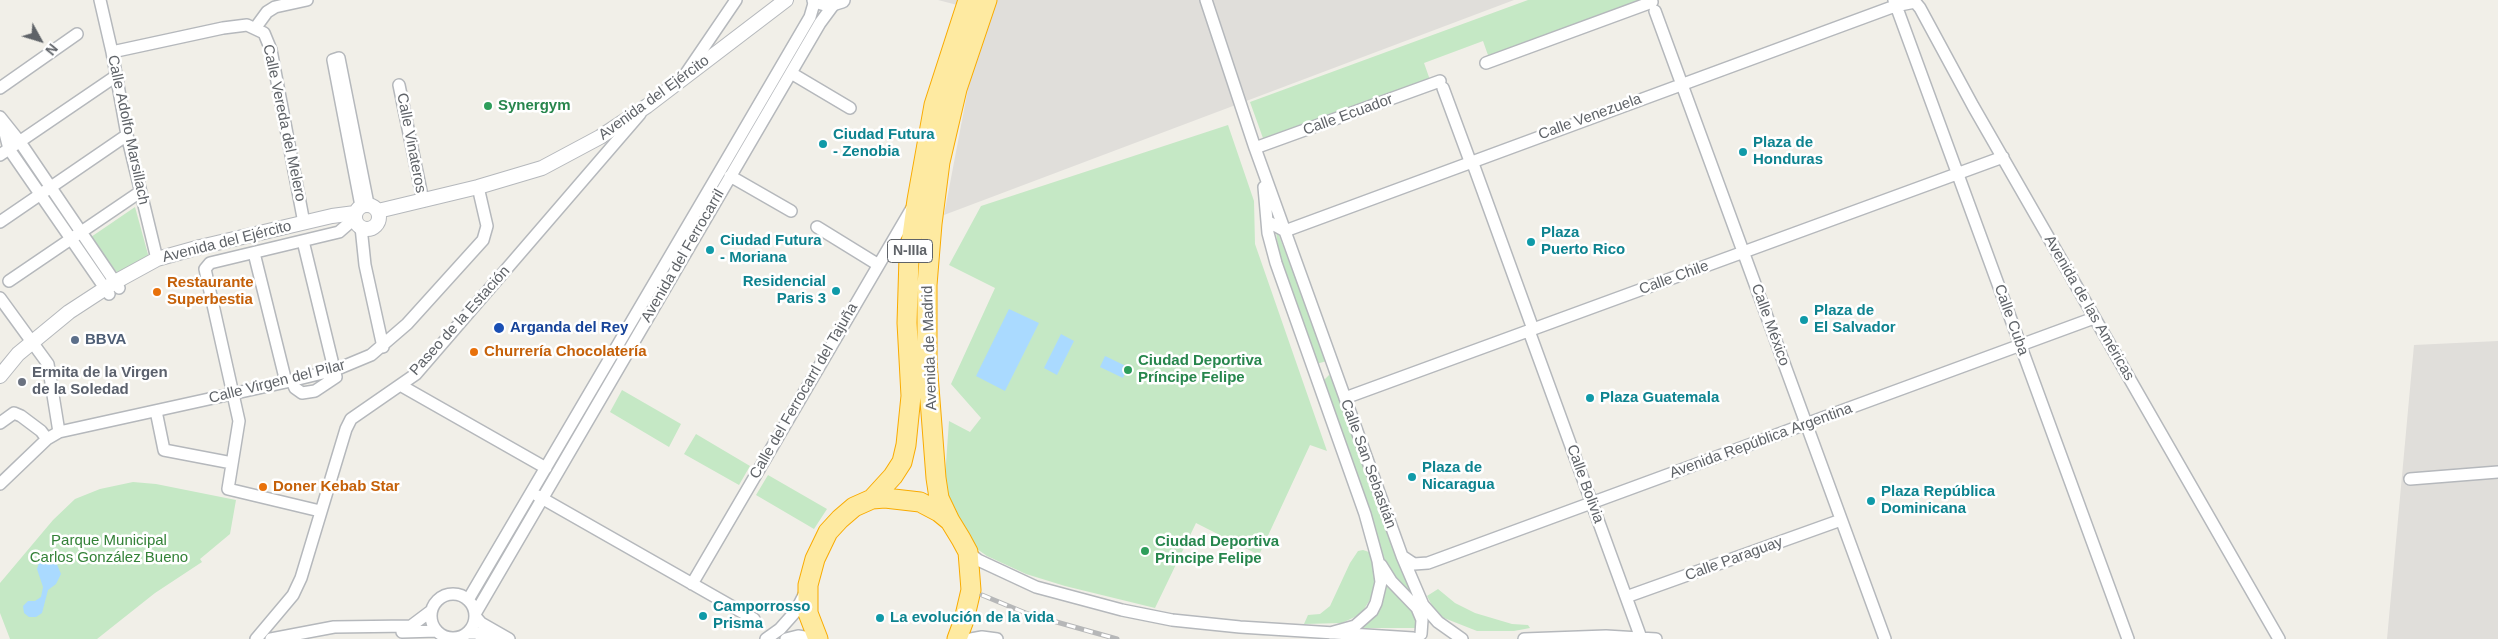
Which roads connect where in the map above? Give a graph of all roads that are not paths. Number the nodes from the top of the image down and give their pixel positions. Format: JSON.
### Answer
{"nodes":[{"id":1,"x":100,"y":0,"type":"edge"},
{"id":2,"x":307,"y":0,"type":"edge"},
{"id":3,"x":736,"y":0,"type":"edge"},
{"id":4,"x":815,"y":0,"type":"edge"},
{"id":5,"x":968,"y":0,"type":"edge"},
{"id":6,"x":987,"y":0,"type":"edge"},
{"id":7,"x":1206,"y":0,"type":"edge"},
{"id":8,"x":838,"y":2,"type":"edge"},
{"id":9,"x":784,"y":3,"type":"edge"},
{"id":10,"x":1894,"y":3,"type":"edge"},
{"id":11,"x":256,"y":27,"type":"junction"},
{"id":12,"x":78,"y":34,"type":"dead end"},
{"id":13,"x":112,"y":52,"type":"junction"},
{"id":14,"x":1486,"y":63,"type":"dead end"},
{"id":15,"x":791,"y":73,"type":"junction"},
{"id":16,"x":116,"y":76,"type":"junction"},
{"id":17,"x":683,"y":78,"type":"junction"},
{"id":18,"x":1441,"y":84,"type":"joint"},
{"id":19,"x":1682,"y":84,"type":"junction"},
{"id":20,"x":399,"y":85,"type":"dead end"},
{"id":21,"x":0,"y":88,"type":"edge"},
{"id":22,"x":647,"y":106,"type":"junction"},
{"id":23,"x":850,"y":108,"type":"dead end"},
{"id":24,"x":1,"y":119,"type":"edge"},
{"id":25,"x":127,"y":135,"type":"junction"},
{"id":26,"x":600,"y":137,"type":"junction"},
{"id":27,"x":20,"y":142,"type":"junction"},
{"id":28,"x":1256,"y":148,"type":"junction"},
{"id":29,"x":4,"y":152,"type":"edge"},
{"id":30,"x":2003,"y":157,"type":"junction"},
{"id":31,"x":1471,"y":161,"type":"junction"},
{"id":32,"x":599,"y":162,"type":"junction"},
{"id":33,"x":1957,"y":174,"type":"junction"},
{"id":34,"x":730,"y":176,"type":"junction"},
{"id":35,"x":478,"y":187,"type":"junction"},
{"id":36,"x":46,"y":191,"type":"junction"},
{"id":37,"x":140,"y":192,"type":"junction"},
{"id":38,"x":917,"y":200,"type":"junction"},
{"id":39,"x":422,"y":201,"type":"junction"},
{"id":40,"x":791,"y":212,"type":"dead end"},
{"id":41,"x":363,"y":214,"type":"junction"},
{"id":42,"x":1267,"y":221,"type":"junction"},
{"id":43,"x":0,"y":222,"type":"edge"},
{"id":44,"x":304,"y":223,"type":"junction"},
{"id":45,"x":817,"y":227,"type":"dead end"},
{"id":46,"x":1285,"y":230,"type":"junction"},
{"id":47,"x":75,"y":236,"type":"junction"},
{"id":48,"x":303,"y":241,"type":"junction"},
{"id":49,"x":1744,"y":252,"type":"junction"},
{"id":50,"x":254,"y":253,"type":"junction"},
{"id":51,"x":157,"y":260,"type":"junction"},
{"id":52,"x":877,"y":264,"type":"junction"},
{"id":53,"x":9,"y":281,"type":"dead end"},
{"id":54,"x":112,"y":288,"type":"junction"},
{"id":55,"x":0,"y":298,"type":"edge"},
{"id":56,"x":2094,"y":318,"type":"junction"},
{"id":57,"x":1531,"y":330,"type":"junction"},
{"id":58,"x":32,"y":342,"type":"junction"},
{"id":59,"x":2020,"y":346,"type":"junction"},
{"id":60,"x":383,"y":347,"type":"junction"},
{"id":61,"x":335,"y":370,"type":"junction"},
{"id":62,"x":1335,"y":372,"type":"junction"},
{"id":63,"x":0,"y":376,"type":"edge"},
{"id":64,"x":1316,"y":377,"type":"junction"},
{"id":65,"x":289,"y":382,"type":"junction"},
{"id":66,"x":400,"y":385,"type":"junction"},
{"id":67,"x":234,"y":393,"type":"junction"},
{"id":68,"x":1344,"y":398,"type":"junction"},
{"id":69,"x":156,"y":411,"type":"junction"},
{"id":70,"x":0,"y":423,"type":"edge"},
{"id":71,"x":1806,"y":424,"type":"junction"},
{"id":72,"x":59,"y":432,"type":"junction"},
{"id":73,"x":48,"y":439,"type":"junction"},
{"id":74,"x":232,"y":463,"type":"junction"},
{"id":75,"x":546,"y":468,"type":"junction"},
{"id":76,"x":2498,"y":472,"type":"edge"},
{"id":77,"x":2410,"y":479,"type":"dead end"},
{"id":78,"x":0,"y":484,"type":"edge"},
{"id":79,"x":532,"y":492,"type":"junction"},
{"id":80,"x":543,"y":499,"type":"junction"},
{"id":81,"x":872,"y":499,"type":"junction"},
{"id":82,"x":1592,"y":503,"type":"junction"},
{"id":83,"x":320,"y":511,"type":"junction"},
{"id":84,"x":1841,"y":520,"type":"junction"},
{"id":85,"x":950,"y":521,"type":"junction"},
{"id":86,"x":968,"y":552,"type":"junction"},
{"id":87,"x":1402,"y":556,"type":"junction"},
{"id":88,"x":1378,"y":561,"type":"junction"},
{"id":89,"x":1428,"y":563,"type":"junction"},
{"id":90,"x":1413,"y":584,"type":"junction"},
{"id":91,"x":693,"y":585,"type":"junction"},
{"id":92,"x":808,"y":585,"type":"junction"},
{"id":93,"x":1626,"y":597,"type":"junction"},
{"id":94,"x":468,"y":600,"type":"junction"},
{"id":95,"x":431,"y":611,"type":"junction"},
{"id":96,"x":475,"y":615,"type":"junction"},
{"id":97,"x":754,"y":619,"type":"dead end"},
{"id":98,"x":1447,"y":629,"type":"junction"},
{"id":99,"x":468,"y":633,"type":"junction"},
{"id":100,"x":1330,"y":633,"type":"junction"},
{"id":101,"x":438,"y":635,"type":"edge"},
{"id":102,"x":2277,"y":636,"type":"edge"},
{"id":103,"x":1416,"y":637,"type":"edge"},
{"id":104,"x":1461,"y":637,"type":"edge"},
{"id":105,"x":278,"y":638,"type":"edge"},
{"id":106,"x":1641,"y":638,"type":"edge"},
{"id":107,"x":256,"y":639,"type":"edge"},
{"id":108,"x":301,"y":639,"type":"edge"},
{"id":109,"x":493,"y":639,"type":"edge"},
{"id":110,"x":509,"y":639,"type":"edge"},
{"id":111,"x":766,"y":639,"type":"edge"},
{"id":112,"x":786,"y":639,"type":"edge"},
{"id":113,"x":817,"y":639,"type":"edge"},
{"id":114,"x":957,"y":639,"type":"edge"},
{"id":115,"x":971,"y":639,"type":"edge"},
{"id":116,"x":997,"y":639,"type":"edge"},
{"id":117,"x":1472,"y":639,"type":"edge"},
{"id":118,"x":1524,"y":639,"type":"edge"},
{"id":119,"x":1656,"y":639,"type":"edge"},
{"id":120,"x":1885,"y":639,"type":"edge"},
{"id":121,"x":2128,"y":639,"type":"edge"},
{"id":122,"x":2288,"y":639,"type":"edge"}],
"edges":[{"from":1,"to":13,"type":"street","name":"Calle Adolfo Marsillach"},
{"from":2,"to":11,"type":"street"},
{"from":3,"to":17,"type":"street"},
{"from":4,"to":8,"type":"main road"},
{"from":4,"to":75,"type":"street","name":"Avenida del Ferrocarril"},
{"from":5,"to":38,"type":"highway","name":"Avenida de Madrid","number":"N-IIIa"},
{"from":6,"to":85,"type":"highway","name":"Avenida de Madrid","number":"N-IIIa"},
{"from":7,"to":28,"type":"street","name":"Calle San Sebastián"},
{"from":8,"to":15,"type":"street","name":"Avenida del Ferrocarril"},
{"from":9,"to":17,"type":"street","name":"Avenida del Ejército"},
{"from":10,"to":19,"type":"street","name":"Calle Venezuela"},
{"from":10,"to":30,"type":"street","name":"Avenida de las Américas"},
{"from":10,"to":33,"type":"street","name":"Calle Cuba"},
{"from":11,"to":13,"type":"street"},
{"from":11,"to":44,"type":"street","name":"Calle Vereda del Melero"},
{"from":12,"to":21,"type":"street"},
{"from":13,"to":16,"type":"street","name":"Calle Adolfo Marsillach"},
{"from":14,"to":19,"type":"street","name":"Calle México"},
{"from":15,"to":23,"type":"street"},
{"from":15,"to":34,"type":"street","name":"Avenida del Ferrocarril"},
{"from":16,"to":25,"type":"street","name":"Calle Adolfo Marsillach"},
{"from":16,"to":27,"type":"street"},
{"from":17,"to":22,"type":"street","name":"Avenida del Ejército"},
{"from":18,"to":28,"type":"street","name":"Calle Ecuador"},
{"from":18,"to":31,"type":"street","name":"Calle Bolivia"},
{"from":19,"to":31,"type":"street","name":"Calle Venezuela"},
{"from":19,"to":49,"type":"street","name":"Calle México"},
{"from":20,"to":39,"type":"street","name":"Calle Vinateros"},
{"from":22,"to":26,"type":"street","name":"Avenida del Ejército"},
{"from":22,"to":32,"type":"street","name":"Paseo de la Estación"},
{"from":24,"to":27,"type":"street"},
{"from":24,"to":29,"type":"street"},
{"from":25,"to":36,"type":"street"},
{"from":25,"to":37,"type":"street","name":"Calle Adolfo Marsillach"},
{"from":26,"to":32,"type":"street"},
{"from":26,"to":35,"type":"street","name":"Avenida del Ejército"},
{"from":27,"to":29,"type":"street"},
{"from":27,"to":36,"type":"street"},
{"from":28,"to":42,"type":"street","name":"Calle San Sebastián"},
{"from":28,"to":46,"type":"street","name":"Calle San Sebastián"},
{"from":29,"to":36,"type":"street"},
{"from":30,"to":33,"type":"street","name":"Calle Chile"},
{"from":30,"to":56,"type":"street","name":"Avenida de las Américas"},
{"from":31,"to":46,"type":"street","name":"Calle Venezuela"},
{"from":31,"to":57,"type":"street","name":"Calle Bolivia"},
{"from":32,"to":66,"type":"street","name":"Paseo de la Estación"},
{"from":33,"to":49,"type":"street","name":"Calle Chile"},
{"from":33,"to":59,"type":"street","name":"Calle Cuba"},
{"from":34,"to":40,"type":"street"},
{"from":34,"to":80,"type":"street","name":"Avenida del Ferrocarril"},
{"from":35,"to":39,"type":"street","name":"Avenida del Ejército"},
{"from":35,"to":60,"type":"street","name":"Calle Virgen del Pilar"},
{"from":36,"to":43,"type":"street"},
{"from":36,"to":47,"type":"street"},
{"from":37,"to":47,"type":"street"},
{"from":37,"to":51,"type":"street","name":"Calle Adolfo Marsillach"},
{"from":38,"to":52,"type":"street","name":"Calle del Ferrocarrl del Tajuña"},
{"from":38,"to":81,"type":"highway","name":"Avenida de Madrid","number":"N-IIIa"},
{"from":39,"to":41,"type":"street","name":"Avenida del Ejército"},
{"from":41,"to":41,"type":"street"},
{"from":41,"to":44,"type":"street","name":"Avenida del Ejército"},
{"from":41,"to":48,"type":"street"},
{"from":41,"to":54,"type":"street","name":"Avenida del Ejército"},
{"from":41,"to":60,"type":"street"},
{"from":42,"to":46,"type":"street"},
{"from":42,"to":64,"type":"street","name":"Calle San Sebastián"},
{"from":44,"to":51,"type":"street","name":"Avenida del Ejército"},
{"from":45,"to":52,"type":"street"},
{"from":46,"to":62,"type":"street","name":"Calle San Sebastián"},
{"from":47,"to":53,"type":"street"},
{"from":47,"to":54,"type":"street"},
{"from":48,"to":50,"type":"street"},
{"from":48,"to":61,"type":"street"},
{"from":49,"to":57,"type":"street","name":"Calle Chile"},
{"from":49,"to":71,"type":"street","name":"Calle México"},
{"from":50,"to":65,"type":"street"},
{"from":50,"to":67,"type":"street"},
{"from":51,"to":54,"type":"street","name":"Avenida del Ejército"},
{"from":52,"to":91,"type":"street","name":"Calle del Ferrocarrl del Tajuña"},
{"from":54,"to":58,"type":"street","name":"Avenida del Ejército"},
{"from":55,"to":58,"type":"street"},
{"from":56,"to":59,"type":"street","name":"Avenida República Argentina"},
{"from":56,"to":102,"type":"street","name":"Avenida de las Américas"},
{"from":57,"to":68,"type":"street","name":"Calle Chile"},
{"from":57,"to":82,"type":"street","name":"Calle Bolivia"},
{"from":58,"to":63,"type":"street","name":"Avenida del Ejército"},
{"from":58,"to":72,"type":"street"},
{"from":59,"to":71,"type":"street","name":"Avenida República Argentina"},
{"from":59,"to":121,"type":"street","name":"Calle Cuba"},
{"from":60,"to":61,"type":"street","name":"Calle Virgen del Pilar"},
{"from":61,"to":65,"type":"street","name":"Calle Virgen del Pilar"},
{"from":62,"to":64,"type":"street"},
{"from":62,"to":68,"type":"street","name":"Calle San Sebastián"},
{"from":64,"to":88,"type":"street","name":"Calle San Sebastián"},
{"from":65,"to":67,"type":"street","name":"Calle Virgen del Pilar"},
{"from":66,"to":75,"type":"street"},
{"from":66,"to":83,"type":"street","name":"Paseo de la Estación"},
{"from":67,"to":69,"type":"street","name":"Calle Virgen del Pilar"},
{"from":67,"to":74,"type":"street"},
{"from":68,"to":87,"type":"street","name":"Calle San Sebastián"},
{"from":69,"to":72,"type":"street","name":"Calle Virgen del Pilar"},
{"from":69,"to":74,"type":"street"},
{"from":70,"to":73,"type":"street"},
{"from":71,"to":82,"type":"street","name":"Avenida República Argentina"},
{"from":71,"to":84,"type":"street","name":"Calle México"},
{"from":72,"to":73,"type":"street","name":"Calle Virgen del Pilar"},
{"from":73,"to":78,"type":"street","name":"Calle Virgen del Pilar"},
{"from":74,"to":83,"type":"street"},
{"from":75,"to":79,"type":"street","name":"Avenida del Ferrocarril"},
{"from":76,"to":77,"type":"street"},
{"from":79,"to":80,"type":"street"},
{"from":79,"to":94,"type":"street","name":"Avenida del Ferrocarril"},
{"from":80,"to":91,"type":"street"},
{"from":80,"to":96,"type":"street","name":"Avenida del Ferrocarril"},
{"from":81,"to":85,"type":"highway","number":"N-IIIa"},
{"from":81,"to":92,"type":"highway","number":"N-IIIa"},
{"from":82,"to":89,"type":"street","name":"Avenida República Argentina"},
{"from":82,"to":93,"type":"street","name":"Calle Bolivia"},
{"from":83,"to":107,"type":"street","name":"Paseo de la Estación"},
{"from":84,"to":93,"type":"street","name":"Calle Paraguay"},
{"from":84,"to":120,"type":"street","name":"Calle México"},
{"from":85,"to":86,"type":"highway","number":"N-IIIa"},
{"from":86,"to":100,"type":"street"},
{"from":86,"to":114,"type":"highway","number":"N-IIIa"},
{"from":87,"to":89,"type":"street"},
{"from":87,"to":90,"type":"street","name":"Calle San Sebastián"},
{"from":88,"to":100,"type":"street"},
{"from":88,"to":103,"type":"street"},
{"from":89,"to":90,"type":"street"},
{"from":90,"to":98,"type":"street","name":"Calle San Sebastián"},
{"from":91,"to":97,"type":"street"},
{"from":92,"to":111,"type":"street"},
{"from":92,"to":113,"type":"highway","number":"N-IIIa"},
{"from":93,"to":106,"type":"street","name":"Calle Bolivia"},
{"from":94,"to":95,"type":"street"},
{"from":94,"to":96,"type":"street"},
{"from":95,"to":101,"type":"street"},
{"from":95,"to":105,"type":"street"},
{"from":96,"to":99,"type":"street"},
{"from":96,"to":110,"type":"street"},
{"from":98,"to":103,"type":"street"},
{"from":98,"to":104,"type":"street","name":"Calle San Sebastián"},
{"from":99,"to":101,"type":"street"},
{"from":99,"to":109,"type":"street"},
{"from":100,"to":103,"type":"street"},
{"from":101,"to":108,"type":"street"},
{"from":102,"to":122,"type":"street"},
{"from":104,"to":117,"type":"street","name":"Calle San Sebastián"},
{"from":106,"to":118,"type":"street"},
{"from":106,"to":119,"type":"street"},
{"from":112,"to":113,"type":"street"},
{"from":115,"to":116,"type":"street"}]}
